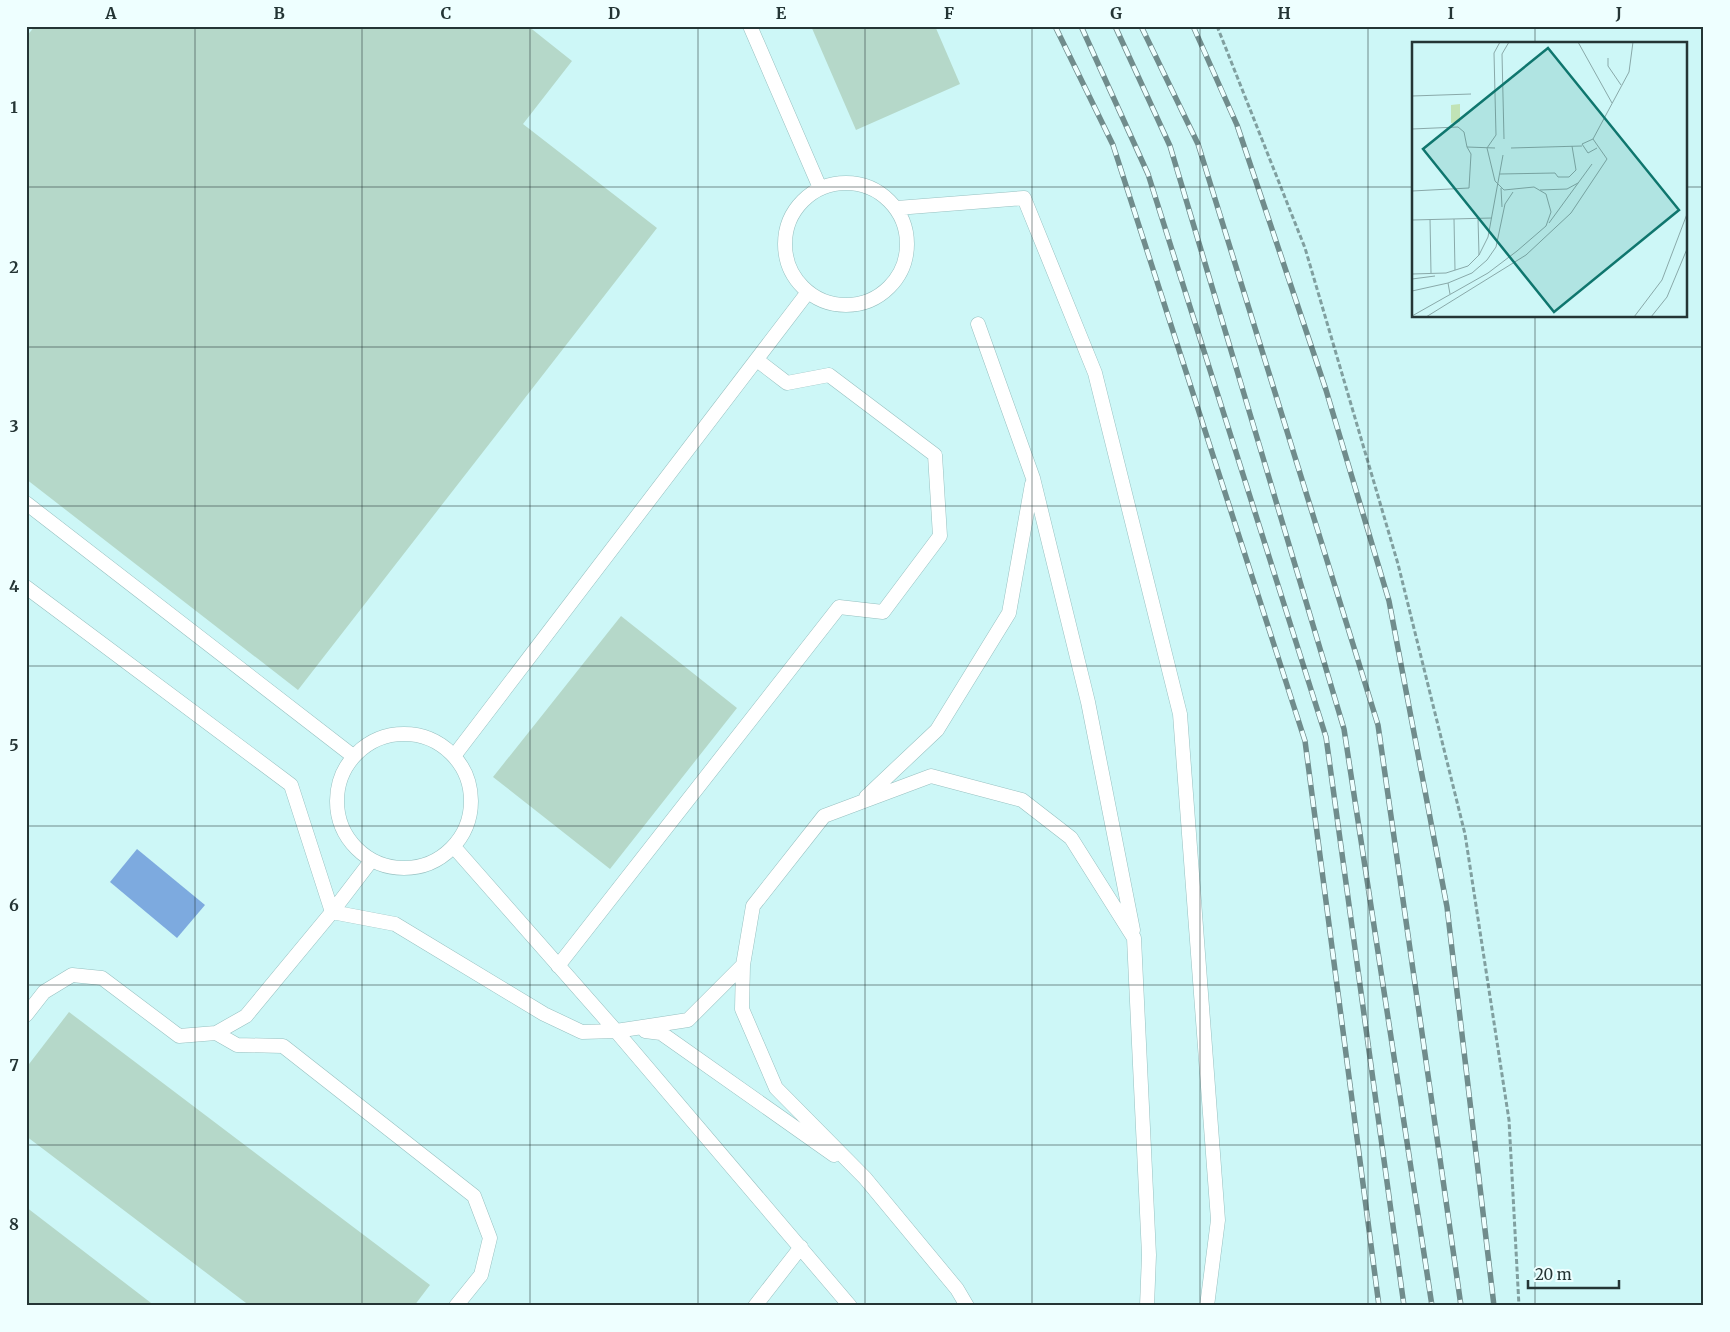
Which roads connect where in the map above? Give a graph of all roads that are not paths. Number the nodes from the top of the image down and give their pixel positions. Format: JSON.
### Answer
{"nodes":[{"id":1,"x":750,"y":26,"type":"edge"},
{"id":2,"x":820,"y":188,"type":"junction"},
{"id":3,"x":897,"y":208,"type":"junction"},
{"id":4,"x":808,"y":292,"type":"junction"},
{"id":5,"x":978,"y":324,"type":"dead end"},
{"id":6,"x":757,"y":360,"type":"junction"},
{"id":7,"x":1033,"y":478,"type":"junction"},
{"id":8,"x":26,"y":503,"type":"edge"},
{"id":9,"x":26,"y":587,"type":"edge"},
{"id":10,"x":353,"y":756,"type":"junction"},
{"id":11,"x":454,"y":756,"type":"junction"},
{"id":12,"x":861,"y":802,"type":"junction"},
{"id":13,"x":454,"y":847,"type":"junction"},
{"id":14,"x":371,"y":861,"type":"junction"},
{"id":15,"x":332,"y":912,"type":"junction"},
{"id":16,"x":1134,"y":938,"type":"junction"},
{"id":17,"x":743,"y":965,"type":"junction"},
{"id":18,"x":558,"y":966,"type":"junction"},
{"id":19,"x":26,"y":1015,"type":"edge"},
{"id":20,"x":622,"y":1030,"type":"junction"},
{"id":21,"x":216,"y":1033,"type":"junction"},
{"id":22,"x":865,"y":1178,"type":"junction"},
{"id":23,"x":801,"y":1247,"type":"junction"},
{"id":24,"x":456,"y":1306,"type":"edge"},
{"id":25,"x":755,"y":1306,"type":"edge"},
{"id":26,"x":850,"y":1306,"type":"edge"},
{"id":27,"x":967,"y":1306,"type":"edge"},
{"id":28,"x":1146,"y":1306,"type":"edge"},
{"id":29,"x":1207,"y":1306,"type":"edge"}],
"edges":[{"from":1,"to":2,"type":"lane"},
{"from":2,"to":3,"type":"lane"},
{"from":2,"to":4,"type":"lane"},
{"from":3,"to":4,"type":"lane"},
{"from":3,"to":29,"type":"lane"},
{"from":4,"to":6,"type":"lane"},
{"from":5,"to":7,"type":"lane"},
{"from":6,"to":11,"type":"lane"},
{"from":6,"to":18,"type":"lane"},
{"from":7,"to":12,"type":"lane"},
{"from":7,"to":16,"type":"lane"},
{"from":8,"to":10,"type":"lane"},
{"from":9,"to":15,"type":"lane"},
{"from":10,"to":11,"type":"lane"},
{"from":10,"to":14,"type":"lane"},
{"from":11,"to":13,"type":"lane"},
{"from":12,"to":16,"type":"lane"},
{"from":12,"to":17,"type":"lane"},
{"from":13,"to":14,"type":"lane"},
{"from":13,"to":18,"type":"lane"},
{"from":14,"to":15,"type":"lane"},
{"from":15,"to":20,"type":"lane"},
{"from":15,"to":21,"type":"lane"},
{"from":16,"to":28,"type":"lane"},
{"from":17,"to":20,"type":"lane"},
{"from":17,"to":22,"type":"lane"},
{"from":18,"to":20,"type":"lane"},
{"from":19,"to":21,"type":"lane"},
{"from":20,"to":22,"type":"lane"},
{"from":20,"to":23,"type":"lane"},
{"from":21,"to":24,"type":"lane"},
{"from":22,"to":27,"type":"lane"},
{"from":23,"to":25,"type":"lane"},
{"from":23,"to":26,"type":"lane"}]}
